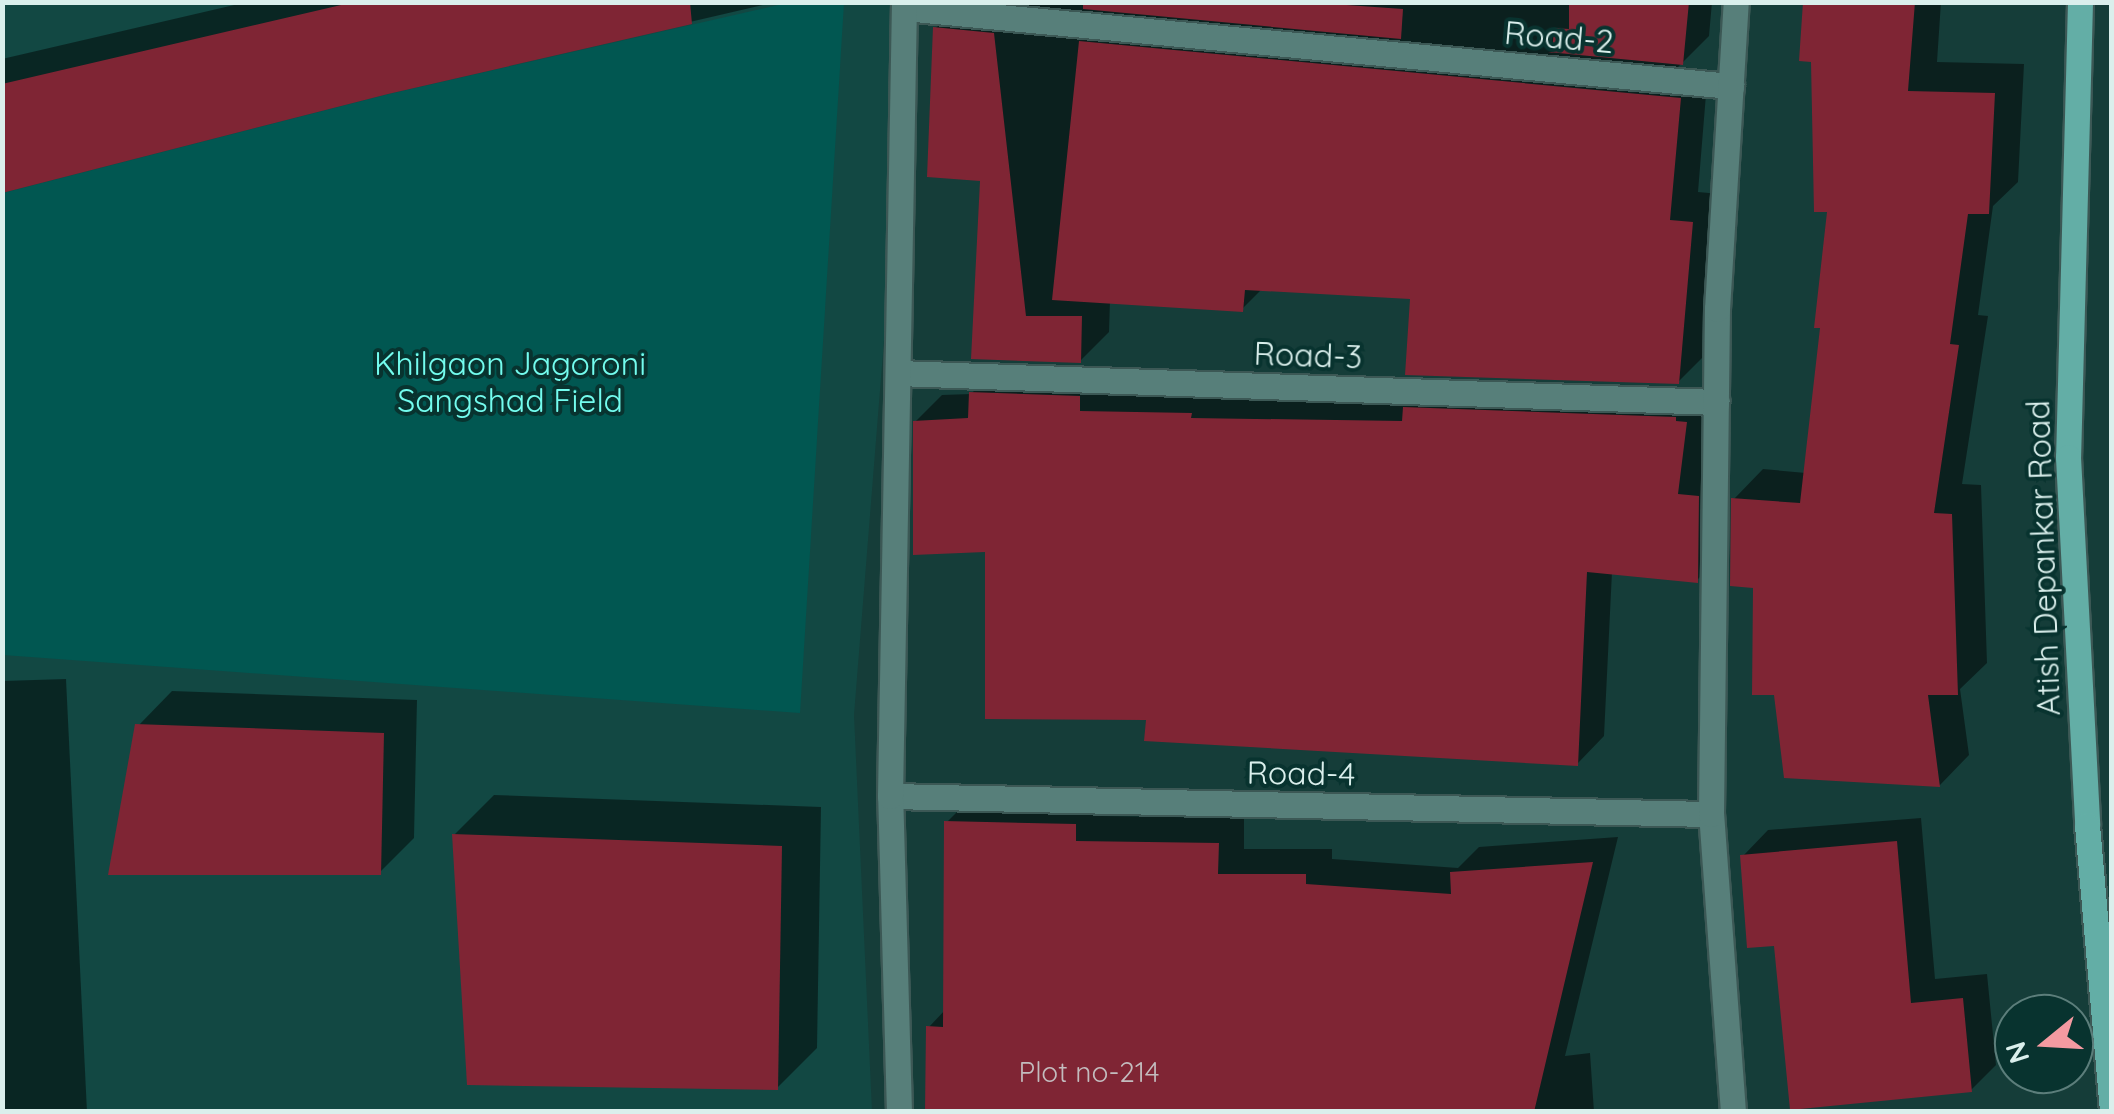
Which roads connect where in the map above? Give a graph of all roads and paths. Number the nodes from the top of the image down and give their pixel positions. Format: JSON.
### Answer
{"nodes":[{"id":1,"x":1736,"y":2,"type":"edge"},
{"id":2,"x":2080,"y":2,"type":"edge"},
{"id":3,"x":904,"y":5,"type":"edge"},
{"id":4,"x":1731,"y":86,"type":"junction"},
{"id":5,"x":898,"y":373,"type":"junction"},
{"id":6,"x":1716,"y":402,"type":"junction"},
{"id":7,"x":890,"y":796,"type":"junction"},
{"id":8,"x":1710,"y":814,"type":"junction"},
{"id":9,"x":2112,"y":1110,"type":"edge"},
{"id":10,"x":899,"y":1112,"type":"edge"},
{"id":11,"x":1734,"y":1112,"type":"edge"}],
"edges":[{"from":1,"to":4,"type":"street"},
{"from":2,"to":9,"type":"main road","name":"Atish Depankar Road"},
{"from":3,"to":4,"type":"street","name":"Road-2"},
{"from":3,"to":5,"type":"street"},
{"from":4,"to":6,"type":"street"},
{"from":5,"to":6,"type":"street","name":"Road-3"},
{"from":5,"to":7,"type":"street"},
{"from":6,"to":8,"type":"street"},
{"from":7,"to":8,"type":"street","name":"Road-4"},
{"from":7,"to":10,"type":"street"},
{"from":8,"to":11,"type":"street"}]}
